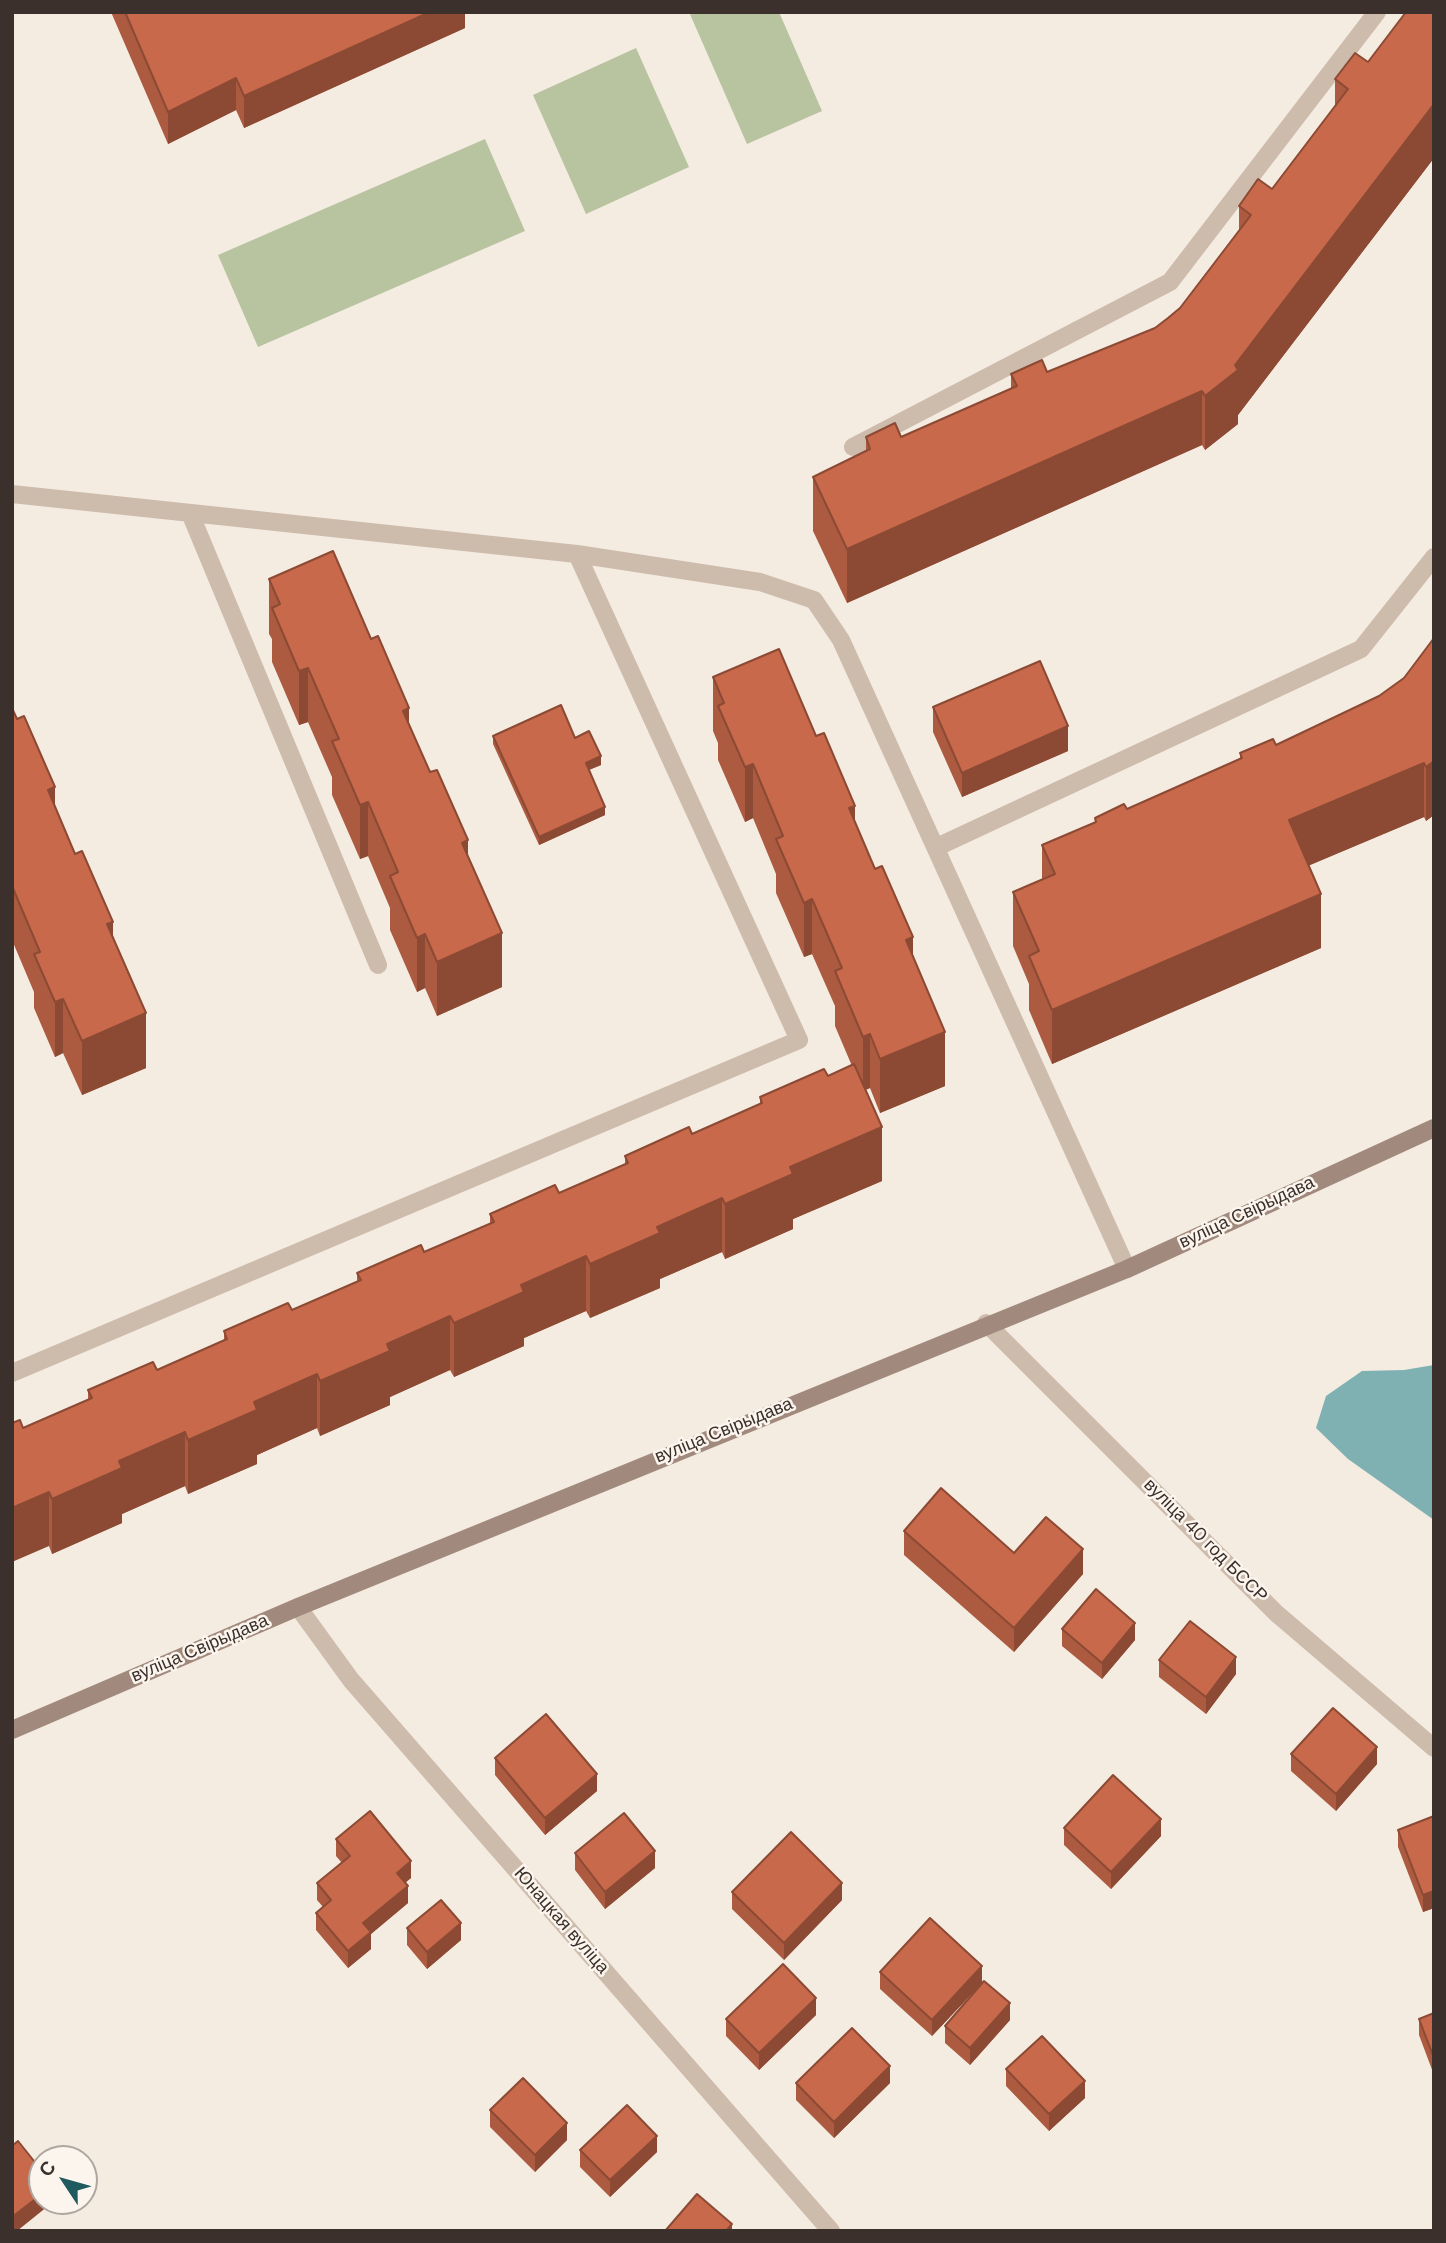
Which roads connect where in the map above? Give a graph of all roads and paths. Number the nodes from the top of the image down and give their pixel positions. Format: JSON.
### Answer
{"nodes":[{"id":1,"x":1377,"y":12,"type":"edge"},
{"id":2,"x":853,"y":447,"type":"dead end"},
{"id":3,"x":12,"y":494,"type":"edge"},
{"id":4,"x":190,"y":513,"type":"junction"},
{"id":5,"x":578,"y":554,"type":"junction"},
{"id":6,"x":1434,"y":557,"type":"edge"},
{"id":7,"x":937,"y":848,"type":"junction"},
{"id":8,"x":378,"y":965,"type":"dead end"},
{"id":9,"x":1434,"y":1128,"type":"edge"},
{"id":10,"x":1127,"y":1269,"type":"junction"},
{"id":11,"x":986,"y":1323,"type":"junction"},
{"id":12,"x":12,"y":1373,"type":"edge"},
{"id":13,"x":298,"y":1607,"type":"junction"},
{"id":14,"x":12,"y":1730,"type":"edge"},
{"id":15,"x":1434,"y":1748,"type":"edge"},
{"id":16,"x":831,"y":2231,"type":"edge"}],
"edges":[{"from":1,"to":2,"type":"street"},
{"from":3,"to":4,"type":"street"},
{"from":4,"to":5,"type":"street"},
{"from":4,"to":8,"type":"street"},
{"from":5,"to":7,"type":"street"},
{"from":5,"to":12,"type":"street"},
{"from":6,"to":7,"type":"street"},
{"from":7,"to":10,"type":"street"},
{"from":9,"to":10,"type":"main road","name":"вуліца Свірыдава"},
{"from":10,"to":11,"type":"main road","name":"вуліца Свірыдава"},
{"from":11,"to":13,"type":"main road","name":"вуліца Свірыдава"},
{"from":11,"to":15,"type":"street","name":"вуліца 40 год БССР"},
{"from":13,"to":14,"type":"main road","name":"вуліца Свірыдава"},
{"from":13,"to":16,"type":"street","name":"Юнацкая вуліца"}]}
